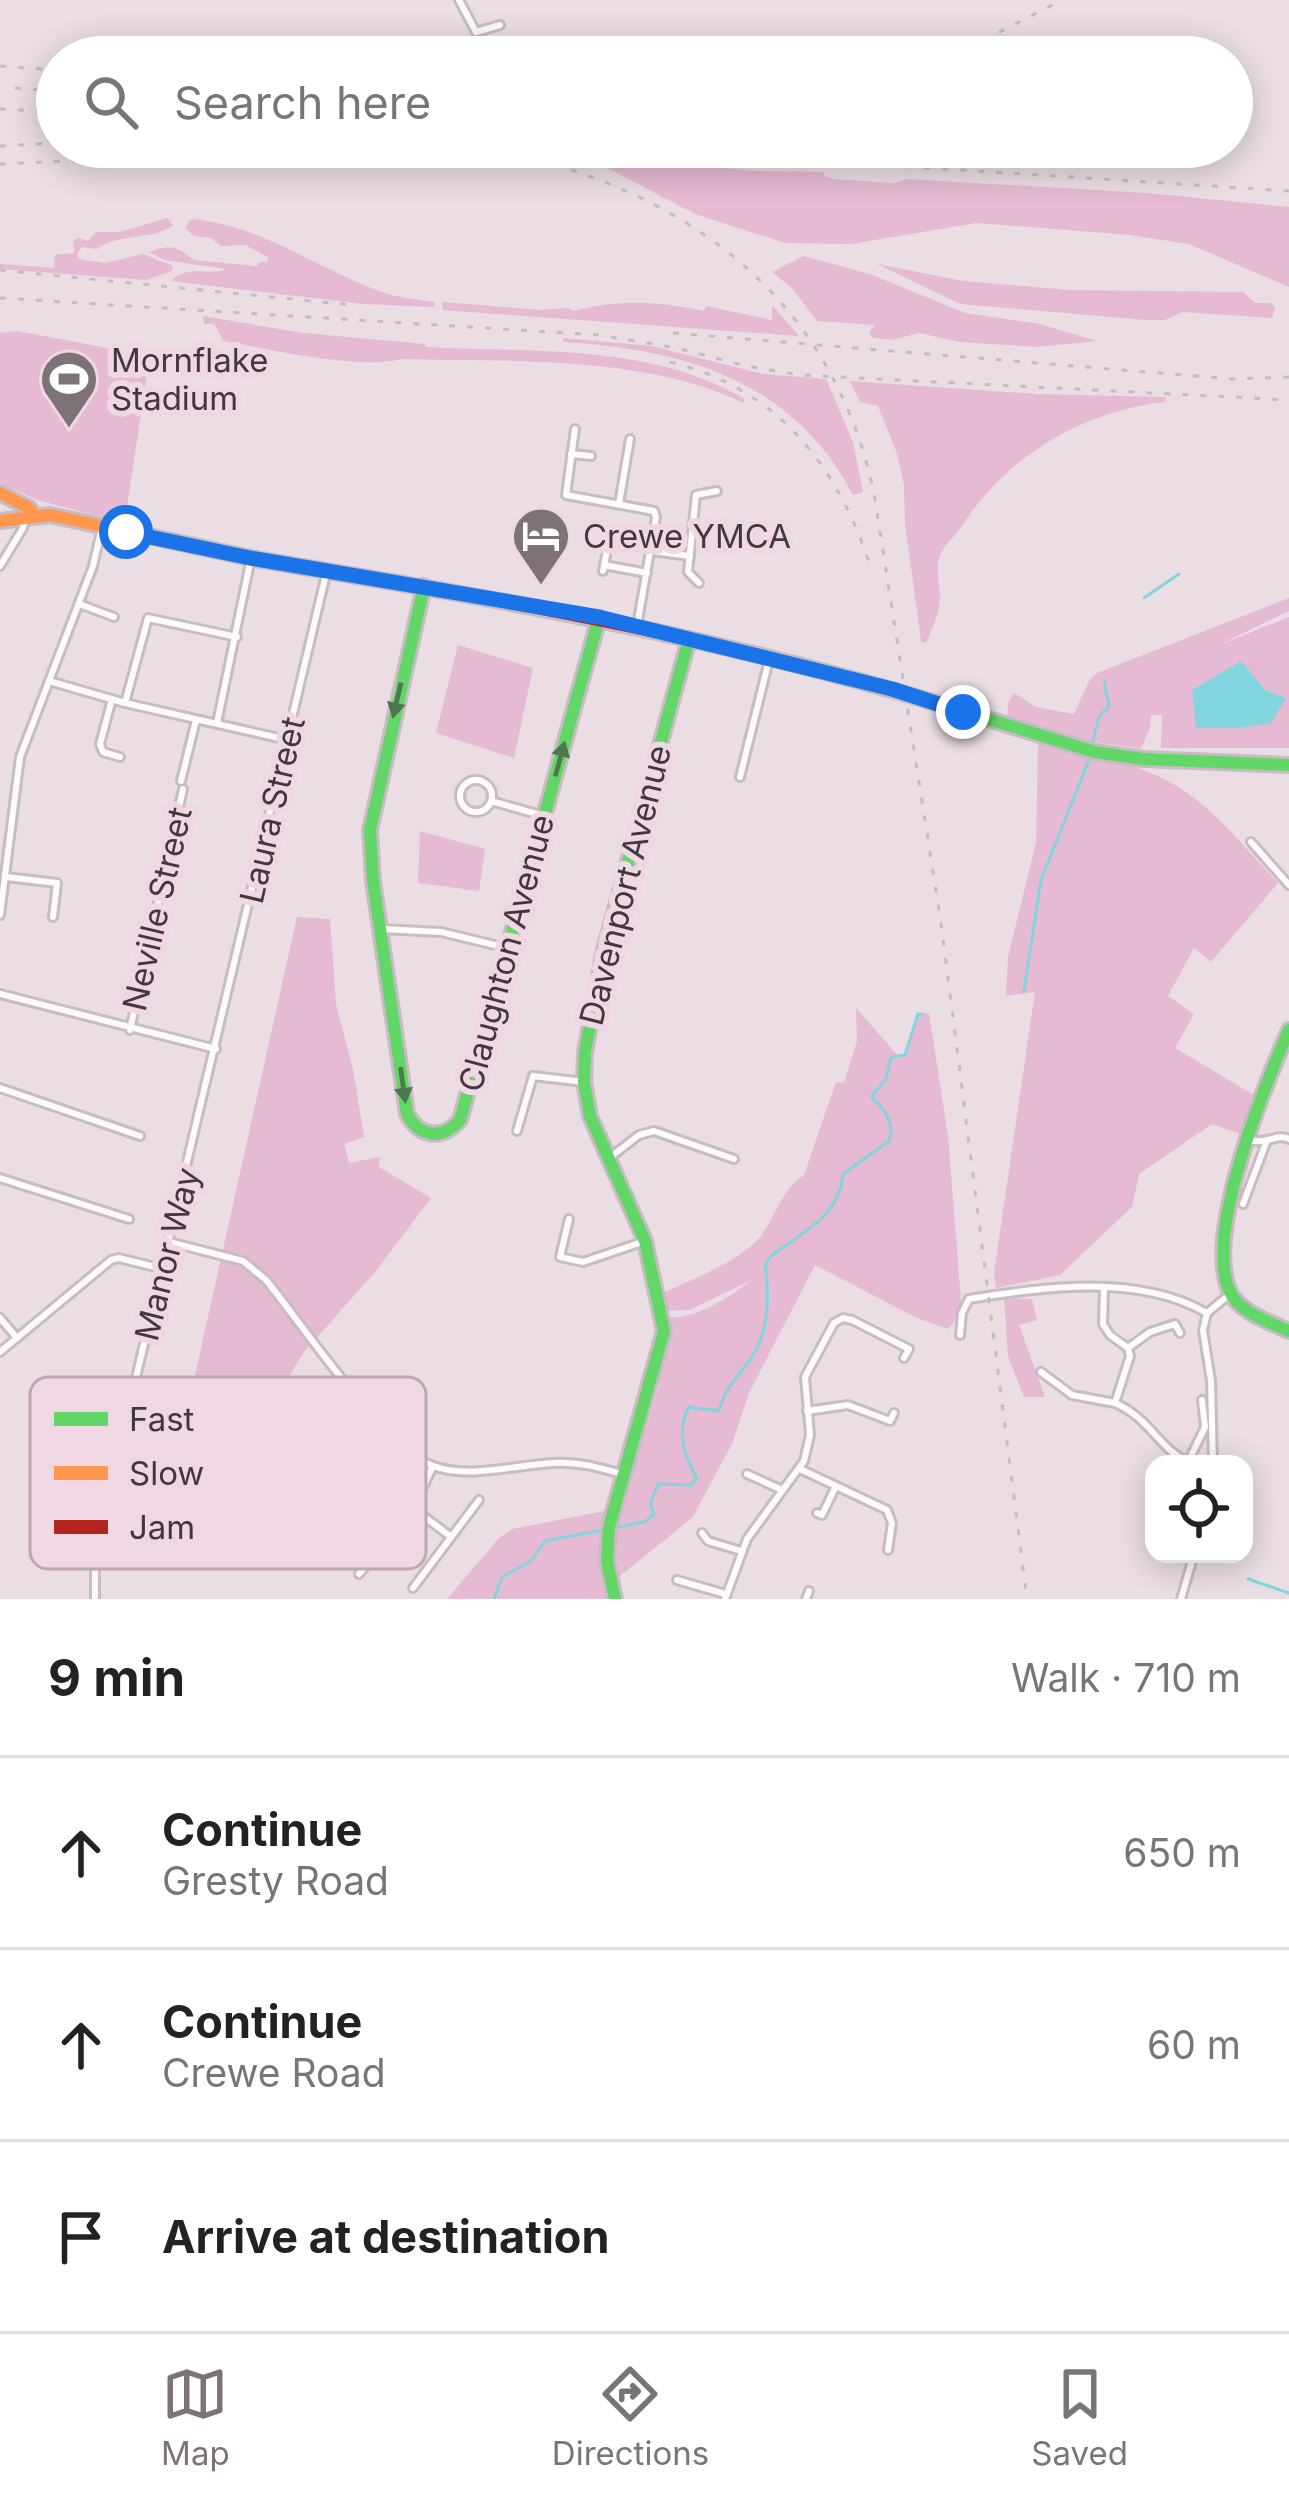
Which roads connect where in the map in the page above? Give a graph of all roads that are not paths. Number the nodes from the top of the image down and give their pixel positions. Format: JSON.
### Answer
{"nodes":[{"id":1,"x":459,"y":0,"type":"edge"},
{"id":2,"x":500,"y":25,"type":"dead end"},
{"id":3,"x":575,"y":429,"type":"dead end"},
{"id":4,"x":630,"y":440,"type":"dead end"},
{"id":5,"x":571,"y":454,"type":"junction"},
{"id":6,"x":591,"y":456,"type":"dead end"},
{"id":7,"x":717,"y":490,"type":"dead end"},
{"id":8,"x":0,"y":493,"type":"edge"},
{"id":9,"x":619,"y":504,"type":"junction"},
{"id":10,"x":30,"y":516,"type":"junction"},
{"id":11,"x":0,"y":520,"type":"edge"},
{"id":12,"x":102,"y":527,"type":"junction"},
{"id":13,"x":607,"y":550,"type":"dead end"},
{"id":14,"x":652,"y":550,"type":"junction"},
{"id":15,"x":690,"y":556,"type":"junction"},
{"id":16,"x":250,"y":558,"type":"junction"},
{"id":17,"x":0,"y":566,"type":"edge"},
{"id":18,"x":327,"y":570,"type":"junction"},
{"id":19,"x":647,"y":573,"type":"junction"},
{"id":20,"x":699,"y":583,"type":"dead end"},
{"id":21,"x":424,"y":586,"type":"junction"},
{"id":22,"x":80,"y":604,"type":"junction"},
{"id":23,"x":114,"y":617,"type":"dead end"},
{"id":24,"x":599,"y":617,"type":"junction"},
{"id":25,"x":638,"y":626,"type":"junction"},
{"id":26,"x":237,"y":637,"type":"junction"},
{"id":27,"x":689,"y":639,"type":"junction"},
{"id":28,"x":769,"y":660,"type":"junction"},
{"id":29,"x":50,"y":681,"type":"junction"},
{"id":30,"x":112,"y":699,"type":"junction"},
{"id":31,"x":124,"y":703,"type":"junction"},
{"id":32,"x":197,"y":719,"type":"junction"},
{"id":33,"x":217,"y":724,"type":"junction"},
{"id":34,"x":288,"y":740,"type":"junction"},
{"id":35,"x":120,"y":757,"type":"dead end"},
{"id":36,"x":1289,"y":765,"type":"edge"},
{"id":37,"x":740,"y":777,"type":"dead end"},
{"id":38,"x":491,"y":801,"type":"junction"},
{"id":39,"x":544,"y":816,"type":"junction"},
{"id":40,"x":1251,"y":842,"type":"dead end"},
{"id":41,"x":6,"y":877,"type":"junction"},
{"id":42,"x":1289,"y":885,"type":"edge"},
{"id":43,"x":0,"y":915,"type":"edge"},
{"id":44,"x":53,"y":917,"type":"dead end"},
{"id":45,"x":381,"y":928,"type":"junction"},
{"id":46,"x":507,"y":948,"type":"junction"},
{"id":47,"x":0,"y":994,"type":"edge"},
{"id":48,"x":130,"y":1030,"type":"junction"},
{"id":49,"x":1289,"y":1030,"type":"edge"},
{"id":50,"x":216,"y":1049,"type":"junction"},
{"id":51,"x":584,"y":1082,"type":"junction"},
{"id":52,"x":0,"y":1088,"type":"edge"},
{"id":53,"x":517,"y":1131,"type":"dead end"},
{"id":54,"x":140,"y":1136,"type":"dead end"},
{"id":55,"x":1289,"y":1139,"type":"edge"},
{"id":56,"x":1250,"y":1140,"type":"junction"},
{"id":57,"x":1266,"y":1143,"type":"junction"},
{"id":58,"x":608,"y":1159,"type":"junction"},
{"id":59,"x":734,"y":1160,"type":"dead end"},
{"id":60,"x":0,"y":1178,"type":"edge"},
{"id":61,"x":1244,"y":1204,"type":"dead end"},
{"id":62,"x":129,"y":1219,"type":"dead end"},
{"id":63,"x":569,"y":1219,"type":"dead end"},
{"id":64,"x":645,"y":1241,"type":"junction"},
{"id":65,"x":169,"y":1242,"type":"junction"},
{"id":66,"x":163,"y":1269,"type":"junction"},
{"id":67,"x":1104,"y":1289,"type":"junction"},
{"id":68,"x":1231,"y":1294,"type":"junction"},
{"id":69,"x":1207,"y":1313,"type":"junction"},
{"id":70,"x":0,"y":1318,"type":"edge"},
{"id":71,"x":1289,"y":1331,"type":"edge"},
{"id":72,"x":1180,"y":1333,"type":"dead end"},
{"id":73,"x":960,"y":1335,"type":"dead end"},
{"id":74,"x":17,"y":1338,"type":"junction"},
{"id":75,"x":1128,"y":1348,"type":"junction"},
{"id":76,"x":0,"y":1352,"type":"edge"},
{"id":77,"x":904,"y":1358,"type":"dead end"},
{"id":78,"x":1041,"y":1372,"type":"dead end"},
{"id":79,"x":137,"y":1377,"type":"edge"},
{"id":80,"x":343,"y":1377,"type":"edge"},
{"id":81,"x":1202,"y":1400,"type":"dead end"},
{"id":82,"x":1115,"y":1403,"type":"junction"},
{"id":83,"x":807,"y":1411,"type":"junction"},
{"id":84,"x":891,"y":1421,"type":"dead end"},
{"id":85,"x":1213,"y":1455,"type":"edge"},
{"id":86,"x":426,"y":1461,"type":"edge"},
{"id":87,"x":433,"y":1466,"type":"junction"},
{"id":88,"x":800,"y":1469,"type":"junction"},
{"id":89,"x":747,"y":1474,"type":"dead end"},
{"id":90,"x":625,"y":1475,"type":"junction"},
{"id":91,"x":426,"y":1481,"type":"edge"},
{"id":92,"x":835,"y":1488,"type":"junction"},
{"id":93,"x":783,"y":1491,"type":"junction"},
{"id":94,"x":479,"y":1500,"type":"dead end"},
{"id":95,"x":822,"y":1515,"type":"dead end"},
{"id":96,"x":426,"y":1518,"type":"edge"},
{"id":97,"x":450,"y":1536,"type":"junction"},
{"id":98,"x":705,"y":1541,"type":"dead end"},
{"id":99,"x":888,"y":1550,"type":"dead end"},
{"id":100,"x":740,"y":1551,"type":"junction"},
{"id":101,"x":1191,"y":1563,"type":"edge"},
{"id":102,"x":95,"y":1569,"type":"edge"},
{"id":103,"x":363,"y":1569,"type":"edge"},
{"id":104,"x":359,"y":1574,"type":"dead end"},
{"id":105,"x":676,"y":1580,"type":"dead end"},
{"id":106,"x":413,"y":1588,"type":"dead end"},
{"id":107,"x":725,"y":1597,"type":"edge"},
{"id":108,"x":94,"y":1599,"type":"edge"},
{"id":109,"x":615,"y":1599,"type":"edge"},
{"id":110,"x":1181,"y":1599,"type":"edge"}],
"edges":[{"from":1,"to":2,"type":"street"},
{"from":3,"to":5,"type":"street"},
{"from":4,"to":9,"type":"street"},
{"from":5,"to":6,"type":"street"},
{"from":5,"to":9,"type":"street"},
{"from":7,"to":15,"type":"street"},
{"from":8,"to":10,"type":"street"},
{"from":9,"to":14,"type":"street"},
{"from":10,"to":11,"type":"street"},
{"from":10,"to":12,"type":"street"},
{"from":10,"to":17,"type":"street"},
{"from":12,"to":16,"type":"street"},
{"from":12,"to":22,"type":"street"},
{"from":13,"to":19,"type":"street"},
{"from":14,"to":15,"type":"street"},
{"from":14,"to":19,"type":"street"},
{"from":15,"to":20,"type":"street"},
{"from":16,"to":18,"type":"street"},
{"from":16,"to":26,"type":"street"},
{"from":18,"to":21,"type":"street"},
{"from":18,"to":34,"type":"street","name":"Laura Street"},
{"from":19,"to":25,"type":"street"},
{"from":21,"to":24,"type":"street"},
{"from":21,"to":45,"type":"street","name":"Claughton Avenue","one_way":true},
{"from":22,"to":23,"type":"street"},
{"from":22,"to":29,"type":"street"},
{"from":24,"to":25,"type":"street"},
{"from":39,"to":24,"type":"street","name":"Claughton Avenue","one_way":true},
{"from":25,"to":27,"type":"street"},
{"from":26,"to":31,"type":"street"},
{"from":26,"to":33,"type":"street"},
{"from":27,"to":28,"type":"street"},
{"from":27,"to":51,"type":"street","name":"Davenport Avenue"},
{"from":28,"to":36,"type":"street"},
{"from":28,"to":37,"type":"street"},
{"from":29,"to":30,"type":"street"},
{"from":29,"to":41,"type":"street"},
{"from":30,"to":31,"type":"street"},
{"from":30,"to":35,"type":"street"},
{"from":31,"to":32,"type":"street"},
{"from":32,"to":33,"type":"street"},
{"from":32,"to":48,"type":"street","name":"Neville Street"},
{"from":33,"to":34,"type":"street"},
{"from":34,"to":50,"type":"street","name":"Laura Street"},
{"from":38,"to":38,"type":"street"},
{"from":38,"to":39,"type":"street"},
{"from":39,"to":46,"type":"street","name":"Claughton Avenue"},
{"from":40,"to":42,"type":"street"},
{"from":41,"to":43,"type":"street"},
{"from":41,"to":44,"type":"street"},
{"from":45,"to":46,"type":"street"},
{"from":45,"to":46,"type":"street","name":"Claughton Avenue","one_way":true},
{"from":47,"to":48,"type":"street"},
{"from":48,"to":50,"type":"street"},
{"from":49,"to":56,"type":"street"},
{"from":50,"to":65,"type":"street","name":"Manor Way"},
{"from":51,"to":53,"type":"street"},
{"from":51,"to":58,"type":"street","name":"Davenport Avenue"},
{"from":52,"to":54,"type":"street"},
{"from":55,"to":57,"type":"street"},
{"from":56,"to":57,"type":"street"},
{"from":56,"to":68,"type":"street"},
{"from":57,"to":61,"type":"street"},
{"from":58,"to":59,"type":"street"},
{"from":58,"to":64,"type":"street","name":"Davenport Avenue"},
{"from":60,"to":62,"type":"street"},
{"from":63,"to":64,"type":"street"},
{"from":64,"to":90,"type":"street","name":"Davenport Avenue"},
{"from":65,"to":66,"type":"street","name":"Manor Way"},
{"from":65,"to":80,"type":"street"},
{"from":66,"to":74,"type":"street"},
{"from":66,"to":79,"type":"street","name":"Manor Way"},
{"from":67,"to":69,"type":"street"},
{"from":67,"to":73,"type":"street"},
{"from":67,"to":75,"type":"street"},
{"from":68,"to":69,"type":"street"},
{"from":68,"to":71,"type":"street"},
{"from":69,"to":85,"type":"street"},
{"from":70,"to":74,"type":"street"},
{"from":72,"to":75,"type":"street"},
{"from":74,"to":76,"type":"street"},
{"from":75,"to":82,"type":"street"},
{"from":77,"to":83,"type":"street"},
{"from":78,"to":82,"type":"street"},
{"from":81,"to":82,"type":"street"},
{"from":83,"to":84,"type":"street"},
{"from":83,"to":88,"type":"street"},
{"from":86,"to":87,"type":"street"},
{"from":87,"to":90,"type":"street"},
{"from":87,"to":91,"type":"street"},
{"from":88,"to":92,"type":"street"},
{"from":88,"to":93,"type":"street"},
{"from":89,"to":93,"type":"street"},
{"from":90,"to":109,"type":"street","name":"Davenport Avenue"},
{"from":92,"to":95,"type":"street"},
{"from":92,"to":99,"type":"street"},
{"from":93,"to":100,"type":"street"},
{"from":94,"to":97,"type":"street"},
{"from":96,"to":97,"type":"street"},
{"from":97,"to":106,"type":"street"},
{"from":98,"to":100,"type":"street"},
{"from":100,"to":107,"type":"street"},
{"from":101,"to":110,"type":"street"},
{"from":102,"to":108,"type":"street","name":"Manor Way"},
{"from":103,"to":104,"type":"street"},
{"from":105,"to":107,"type":"street"}]}
